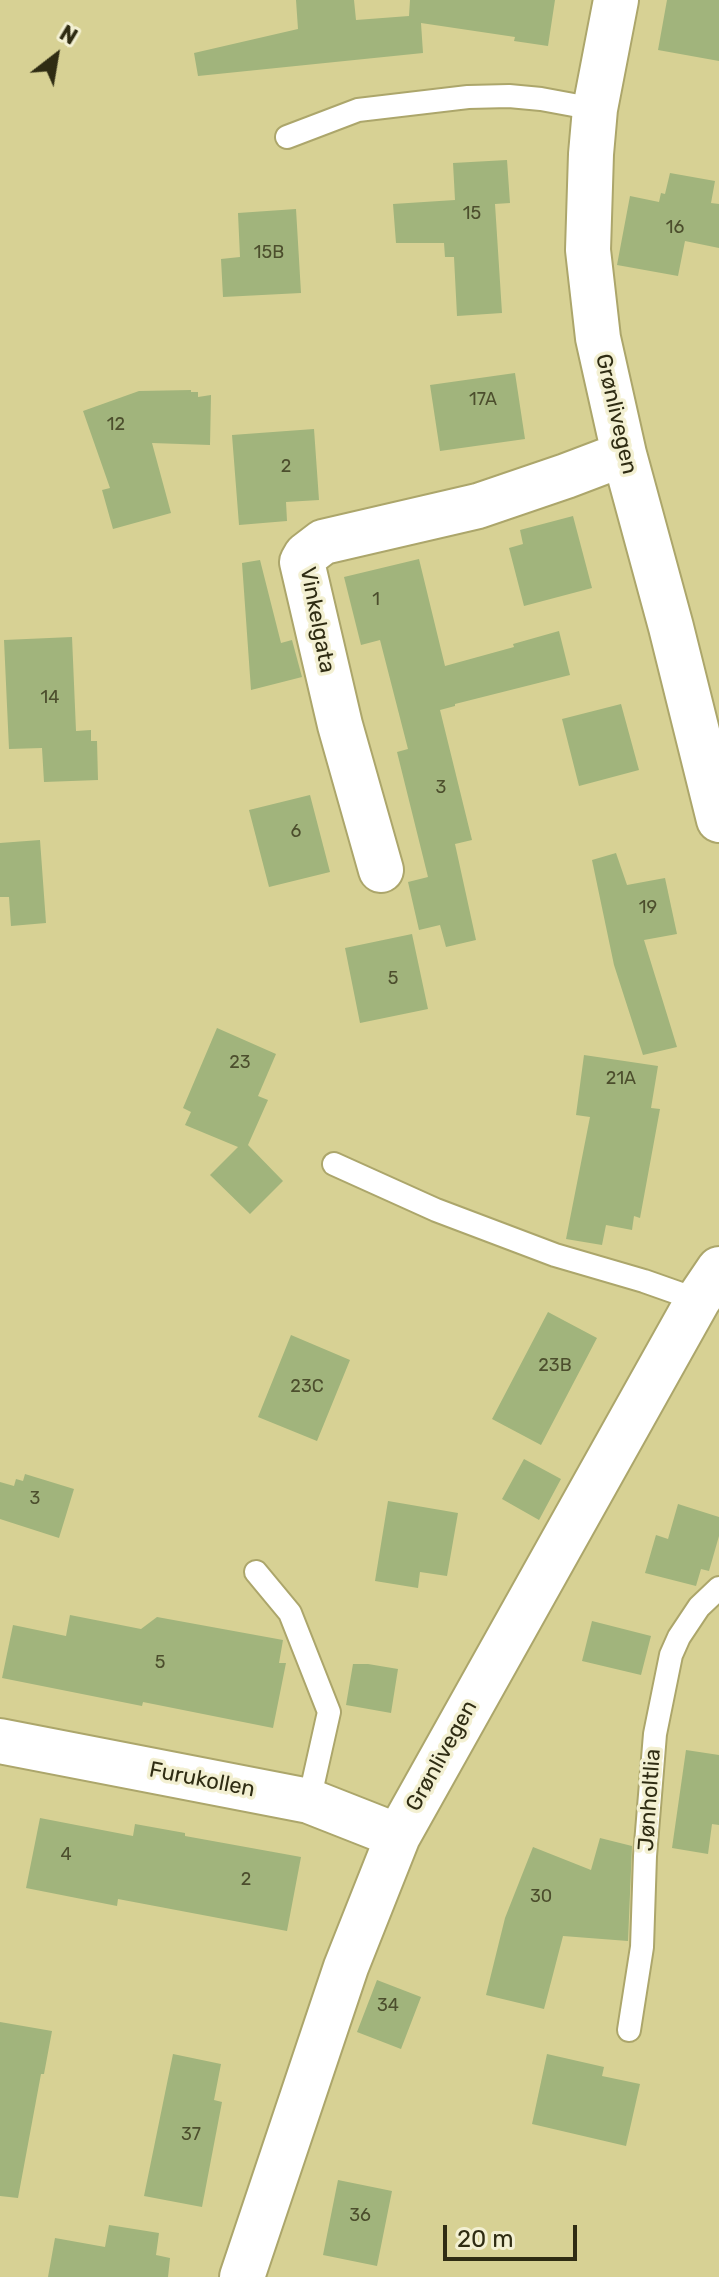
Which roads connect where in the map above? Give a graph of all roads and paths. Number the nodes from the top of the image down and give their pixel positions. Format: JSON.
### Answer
{"nodes":[{"id":1,"x":616,"y":0,"type":"edge"},
{"id":2,"x":595,"y":109,"type":"junction"},
{"id":3,"x":287,"y":137,"type":"dead end"},
{"id":4,"x":624,"y":454,"type":"junction"},
{"id":5,"x":719,"y":820,"type":"edge"},
{"id":6,"x":381,"y":870,"type":"dead end"},
{"id":7,"x":334,"y":1164,"type":"dead end"},
{"id":8,"x":708,"y":1285,"type":"edge"},
{"id":9,"x":256,"y":1572,"type":"dead end"},
{"id":10,"x":719,"y":1588,"type":"edge"},
{"id":11,"x":0,"y":1741,"type":"edge"},
{"id":12,"x":309,"y":1801,"type":"junction"},
{"id":13,"x":398,"y":1836,"type":"junction"},
{"id":14,"x":629,"y":2030,"type":"dead end"},
{"id":15,"x":242,"y":2277,"type":"edge"}],
"edges":[{"from":1,"to":2,"type":"street","name":"Grønlivegen"},
{"from":2,"to":3,"type":"lane"},
{"from":2,"to":4,"type":"street","name":"Grønlivegen"},
{"from":4,"to":5,"type":"street","name":"Grønlivegen"},
{"from":4,"to":6,"type":"street","name":"Vinkelgata"},
{"from":7,"to":8,"type":"lane"},
{"from":8,"to":13,"type":"street","name":"Grønlivegen"},
{"from":9,"to":12,"type":"lane"},
{"from":10,"to":14,"type":"lane","name":"Jønholtlia"},
{"from":11,"to":12,"type":"street","name":"Furukollen"},
{"from":12,"to":13,"type":"street","name":"Furukollen"},
{"from":13,"to":15,"type":"street","name":"Grønlivegen"}]}
